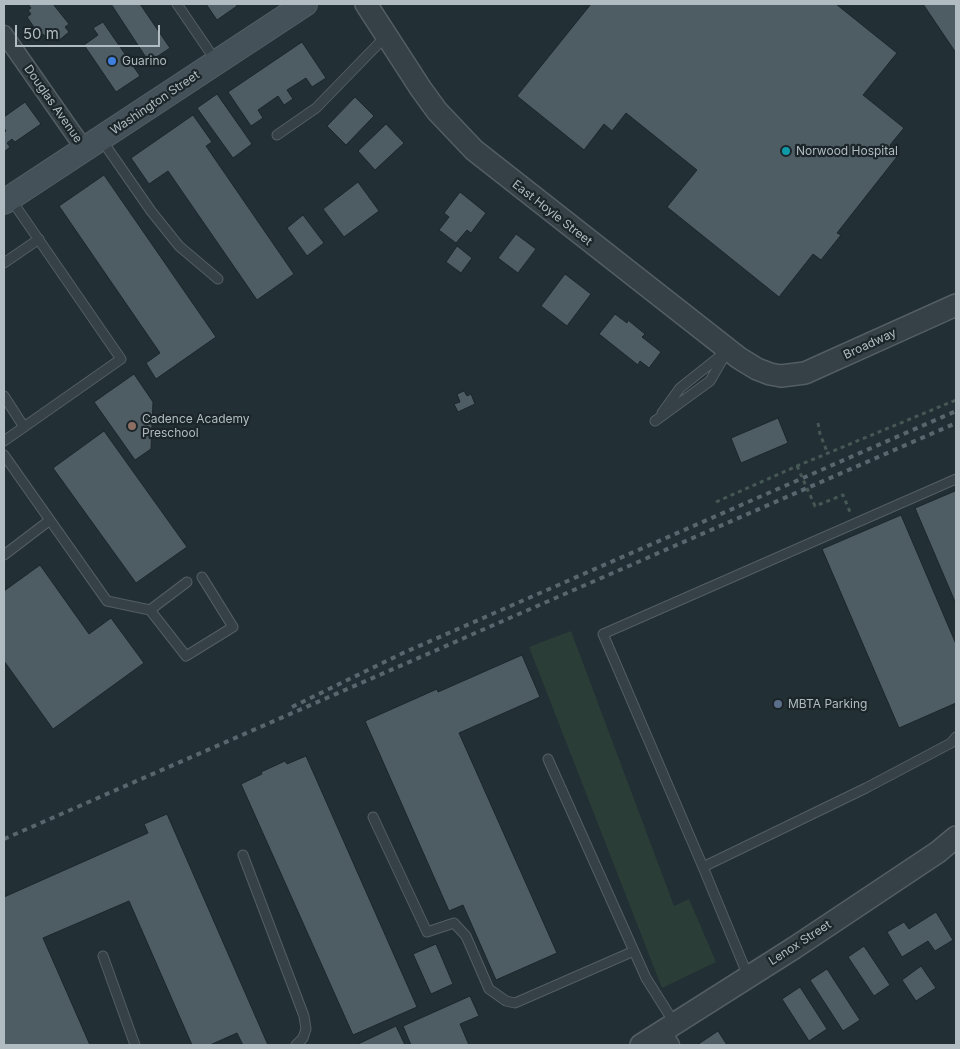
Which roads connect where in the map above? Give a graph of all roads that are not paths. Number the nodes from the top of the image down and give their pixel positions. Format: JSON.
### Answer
{"nodes":[{"id":1,"x":177,"y":4,"type":"edge"},
{"id":2,"x":305,"y":4,"type":"edge"},
{"id":3,"x":366,"y":4,"type":"edge"},
{"id":4,"x":4,"y":34,"type":"edge"},
{"id":5,"x":386,"y":36,"type":"junction"},
{"id":6,"x":217,"y":62,"type":"junction"},
{"id":7,"x":277,"y":134,"type":"dead end"},
{"id":8,"x":93,"y":144,"type":"junction"},
{"id":9,"x":7,"y":200,"type":"edge"},
{"id":10,"x":39,"y":240,"type":"junction"},
{"id":11,"x":4,"y":263,"type":"edge"},
{"id":12,"x":218,"y":279,"type":"dead end"},
{"id":13,"x":956,"y":305,"type":"edge"},
{"id":14,"x":728,"y":350,"type":"junction"},
{"id":15,"x":781,"y":376,"type":"joint"},
{"id":16,"x":4,"y":396,"type":"edge"},
{"id":17,"x":24,"y":427,"type":"junction"},
{"id":18,"x":4,"y":441,"type":"edge"},
{"id":19,"x":4,"y":455,"type":"edge"},
{"id":20,"x":956,"y":479,"type":"edge"},
{"id":21,"x":50,"y":520,"type":"junction"},
{"id":22,"x":4,"y":555,"type":"edge"},
{"id":23,"x":202,"y":577,"type":"dead end"},
{"id":24,"x":187,"y":582,"type":"dead end"},
{"id":25,"x":150,"y":610,"type":"junction"},
{"id":26,"x":956,"y":737,"type":"edge"},
{"id":27,"x":548,"y":759,"type":"dead end"},
{"id":28,"x":373,"y":817,"type":"dead end"},
{"id":29,"x":956,"y":837,"type":"edge"},
{"id":30,"x":243,"y":855,"type":"dead end"},
{"id":31,"x":703,"y":867,"type":"junction"},
{"id":32,"x":634,"y":951,"type":"junction"},
{"id":33,"x":103,"y":956,"type":"dead end"},
{"id":34,"x":748,"y":977,"type":"junction"},
{"id":35,"x":670,"y":1034,"type":"edge"},
{"id":36,"x":135,"y":1045,"type":"edge"},
{"id":37,"x":296,"y":1045,"type":"edge"},
{"id":38,"x":640,"y":1045,"type":"edge"}],
"edges":[{"from":1,"to":6,"type":"lane"},
{"from":2,"to":6,"type":"main road","name":"Washington Street"},
{"from":3,"to":5,"type":"street","name":"East Hoyle Street"},
{"from":4,"to":8,"type":"street","name":"Douglas Avenue"},
{"from":5,"to":7,"type":"lane"},
{"from":5,"to":14,"type":"street","name":"East Hoyle Street"},
{"from":6,"to":8,"type":"main road","name":"Washington Street"},
{"from":8,"to":9,"type":"main road","name":"Washington Street"},
{"from":8,"to":12,"type":"lane"},
{"from":9,"to":10,"type":"lane"},
{"from":10,"to":11,"type":"lane"},
{"from":10,"to":17,"type":"lane"},
{"from":13,"to":15,"type":"street","name":"Broadway"},
{"from":14,"to":14,"type":"lane"},
{"from":14,"to":15,"type":"street","name":"East Hoyle Street"},
{"from":16,"to":17,"type":"lane"},
{"from":17,"to":18,"type":"lane"},
{"from":19,"to":21,"type":"lane"},
{"from":20,"to":31,"type":"lane"},
{"from":21,"to":22,"type":"lane"},
{"from":21,"to":25,"type":"lane"},
{"from":23,"to":25,"type":"lane"},
{"from":24,"to":25,"type":"lane"},
{"from":26,"to":31,"type":"lane"},
{"from":27,"to":32,"type":"lane"},
{"from":28,"to":32,"type":"lane"},
{"from":29,"to":34,"type":"street","name":"Lenox Street"},
{"from":30,"to":37,"type":"lane"},
{"from":31,"to":34,"type":"lane"},
{"from":32,"to":35,"type":"lane"},
{"from":33,"to":36,"type":"lane"},
{"from":34,"to":35,"type":"street","name":"Lenox Street"},
{"from":35,"to":38,"type":"street","name":"Lenox Street"}]}
